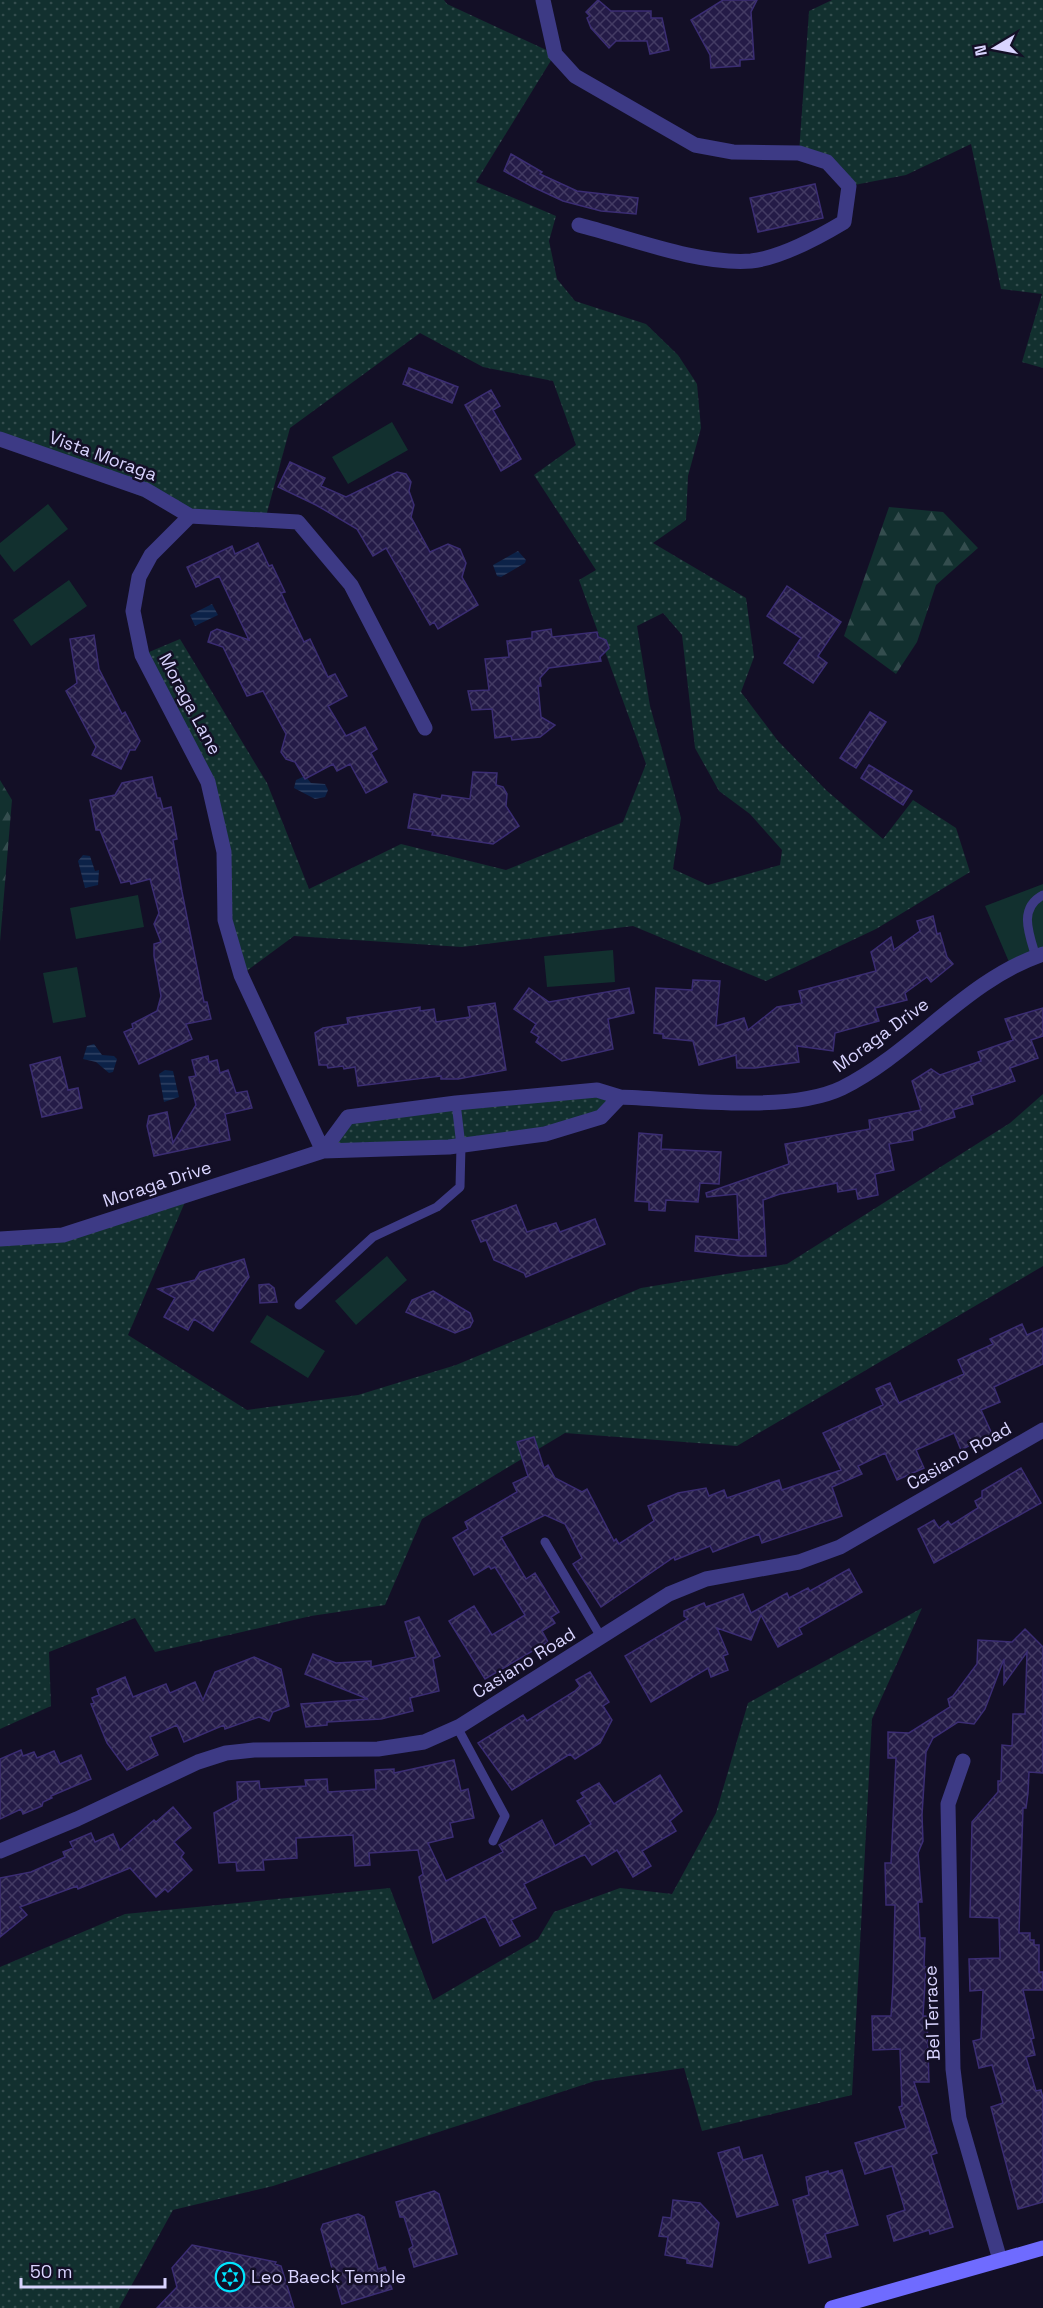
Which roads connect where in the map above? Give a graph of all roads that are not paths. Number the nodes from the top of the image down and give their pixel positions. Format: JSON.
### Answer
{"nodes":[{"id":1,"x":543,"y":0,"type":"edge"},
{"id":2,"x":579,"y":225,"type":"dead end"},
{"id":3,"x":0,"y":439,"type":"edge"},
{"id":4,"x":190,"y":516,"type":"junction"},
{"id":5,"x":424,"y":728,"type":"dead end"},
{"id":6,"x":1043,"y":895,"type":"edge"},
{"id":7,"x":1039,"y":956,"type":"edge"},
{"id":8,"x":620,"y":1097,"type":"junction"},
{"id":9,"x":456,"y":1103,"type":"junction"},
{"id":10,"x":461,"y":1146,"type":"junction"},
{"id":11,"x":323,"y":1151,"type":"junction"},
{"id":12,"x":0,"y":1239,"type":"edge"},
{"id":13,"x":299,"y":1305,"type":"dead end"},
{"id":14,"x":1043,"y":1430,"type":"edge"},
{"id":15,"x":545,"y":1542,"type":"dead end"},
{"id":16,"x":602,"y":1637,"type":"junction"},
{"id":17,"x":458,"y":1727,"type":"junction"},
{"id":18,"x":963,"y":1761,"type":"dead end"},
{"id":19,"x":493,"y":1841,"type":"dead end"},
{"id":20,"x":0,"y":1851,"type":"edge"},
{"id":21,"x":1043,"y":2248,"type":"edge"},
{"id":22,"x":1000,"y":2260,"type":"junction"},
{"id":23,"x":832,"y":2308,"type":"edge"}],
"edges":[{"from":1,"to":2,"type":"street"},
{"from":3,"to":4,"type":"street","name":"Vista Moraga"},
{"from":4,"to":5,"type":"street"},
{"from":4,"to":11,"type":"street","name":"Moraga Lane"},
{"from":6,"to":7,"type":"lane"},
{"from":7,"to":8,"type":"street","name":"Moraga Drive"},
{"from":8,"to":9,"type":"street","name":"Moraga Drive"},
{"from":8,"to":10,"type":"street","name":"Moraga Drive"},
{"from":9,"to":10,"type":"lane"},
{"from":9,"to":11,"type":"street","name":"Moraga Drive"},
{"from":10,"to":11,"type":"street","name":"Moraga Drive"},
{"from":10,"to":13,"type":"lane"},
{"from":11,"to":12,"type":"street","name":"Moraga Drive"},
{"from":14,"to":16,"type":"street","name":"Casiano Road"},
{"from":15,"to":16,"type":"lane"},
{"from":16,"to":17,"type":"street","name":"Casiano Road"},
{"from":17,"to":19,"type":"lane"},
{"from":17,"to":20,"type":"street","name":"Casiano Road"},
{"from":18,"to":22,"type":"street","name":"Bel Terrace"},
{"from":21,"to":22,"type":"main road"},
{"from":22,"to":23,"type":"main road"}]}
